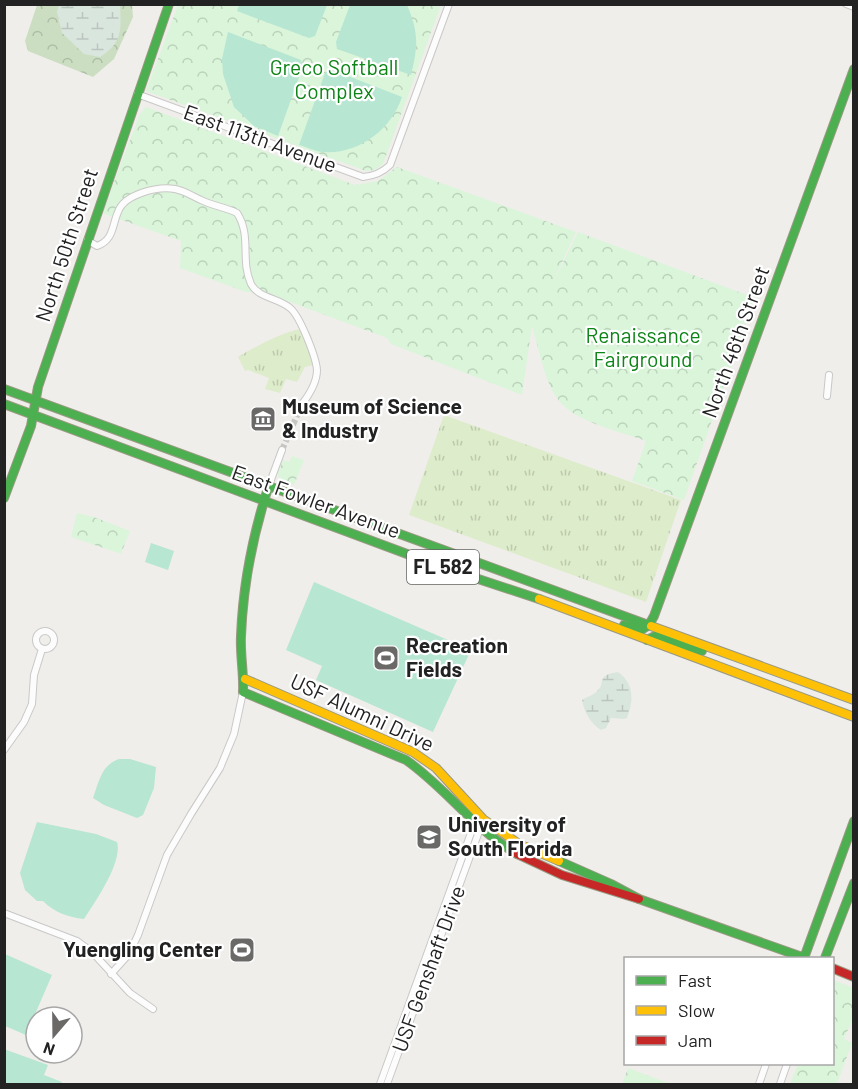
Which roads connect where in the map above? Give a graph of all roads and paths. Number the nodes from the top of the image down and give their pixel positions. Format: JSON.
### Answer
{"nodes":[{"id":1,"x":169,"y":4,"type":"edge"},
{"id":2,"x":448,"y":4,"type":"edge"},
{"id":3,"x":846,"y":4,"type":"edge"},
{"id":4,"x":854,"y":7,"type":"edge"},
{"id":5,"x":854,"y":69,"type":"edge"},
{"id":6,"x":137,"y":94,"type":"junction"},
{"id":7,"x":87,"y":240,"type":"junction"},
{"id":8,"x":829,"y":375,"type":"dead end"},
{"id":9,"x":4,"y":388,"type":"edge"},
{"id":10,"x":827,"y":396,"type":"dead end"},
{"id":11,"x":35,"y":400,"type":"junction"},
{"id":12,"x":4,"y":404,"type":"edge"},
{"id":13,"x":302,"y":404,"type":"tunnel mouth"},
{"id":14,"x":34,"y":415,"type":"junction"},
{"id":15,"x":282,"y":450,"type":"tunnel mouth"},
{"id":16,"x":269,"y":485,"type":"junction"},
{"id":17,"x":4,"y":498,"type":"edge"},
{"id":18,"x":264,"y":502,"type":"junction"},
{"id":19,"x":576,"y":612,"type":"junction"},
{"id":20,"x":649,"y":625,"type":"junction"},
{"id":21,"x":646,"y":640,"type":"junction"},
{"id":22,"x":42,"y":648,"type":"dead end"},
{"id":23,"x":733,"y":656,"type":"junction"},
{"id":24,"x":245,"y":679,"type":"junction"},
{"id":25,"x":243,"y":692,"type":"junction"},
{"id":26,"x":854,"y":700,"type":"edge"},
{"id":27,"x":854,"y":717,"type":"edge"},
{"id":28,"x":4,"y":750,"type":"edge"},
{"id":29,"x":479,"y":821,"type":"junction"},
{"id":30,"x":854,"y":821,"type":"edge"},
{"id":31,"x":854,"y":883,"type":"edge"},
{"id":32,"x":4,"y":913,"type":"edge"},
{"id":33,"x":802,"y":957,"type":"edge"},
{"id":34,"x":805,"y":957,"type":"edge"},
{"id":35,"x":825,"y":957,"type":"edge"},
{"id":36,"x":834,"y":969,"type":"edge"},
{"id":37,"x":111,"y":974,"type":"junction"},
{"id":38,"x":854,"y":977,"type":"edge"},
{"id":39,"x":153,"y":1009,"type":"dead end"},
{"id":40,"x":766,"y":1065,"type":"edge"},
{"id":41,"x":787,"y":1065,"type":"edge"},
{"id":42,"x":380,"y":1084,"type":"edge"},
{"id":43,"x":387,"y":1084,"type":"edge"},
{"id":44,"x":759,"y":1084,"type":"edge"},
{"id":45,"x":780,"y":1084,"type":"edge"}],
"edges":[{"from":1,"to":6,"type":"street","name":"North 50th Street"},
{"from":2,"to":6,"type":"street","name":"East 113th Avenue"},
{"from":3,"to":4,"type":"street"},
{"from":5,"to":20,"type":"street","name":"North 46th Street"},
{"from":6,"to":7,"type":"street","name":"North 50th Street"},
{"from":7,"to":11,"type":"street","name":"North 50th Street"},
{"from":7,"to":13,"type":"street"},
{"from":8,"to":10,"type":"street"},
{"from":9,"to":11,"type":"street","name":"East Fowler Avenue","number":"FL 582"},
{"from":11,"to":14,"type":"street","name":"North 50th Street"},
{"from":11,"to":16,"type":"street","name":"East Fowler Avenue","number":"FL 582"},
{"from":12,"to":14,"type":"street","name":"East Fowler Avenue","number":"FL 582"},
{"from":14,"to":17,"type":"street","name":"North 50th Street"},
{"from":14,"to":18,"type":"street","name":"East Fowler Avenue","number":"FL 582"},
{"from":15,"to":16,"type":"street"},
{"from":16,"to":18,"type":"street"},
{"from":16,"to":20,"type":"street","name":"East Fowler Avenue","number":"FL 582"},
{"from":18,"to":19,"type":"street","name":"East Fowler Avenue","number":"FL 582"},
{"from":18,"to":24,"type":"street"},
{"from":19,"to":20,"type":"street"},
{"from":19,"to":21,"type":"street","name":"East Fowler Avenue","number":"FL 582"},
{"from":20,"to":23,"type":"street","name":"East Fowler Avenue","number":"FL 582"},
{"from":21,"to":23,"type":"street"},
{"from":21,"to":27,"type":"street","name":"East Fowler Avenue","number":"FL 582"},
{"from":22,"to":28,"type":"street"},
{"from":23,"to":26,"type":"street","name":"East Fowler Avenue","number":"FL 582"},
{"from":24,"to":25,"type":"street"},
{"from":24,"to":29,"type":"street","name":"USF Alumni Drive"},
{"from":25,"to":29,"type":"street","name":"USF Alumni Drive"},
{"from":25,"to":37,"type":"street"},
{"from":29,"to":33,"type":"street","name":"USF Alumni Drive"},
{"from":29,"to":42,"type":"street","name":"USF Genshaft Drive"},
{"from":29,"to":43,"type":"street","name":"USF Genshaft Drive"},
{"from":30,"to":34,"type":"street"},
{"from":31,"to":35,"type":"street"},
{"from":32,"to":37,"type":"street"},
{"from":36,"to":38,"type":"street"},
{"from":37,"to":39,"type":"street"},
{"from":40,"to":44,"type":"street"},
{"from":41,"to":45,"type":"street"}]}
